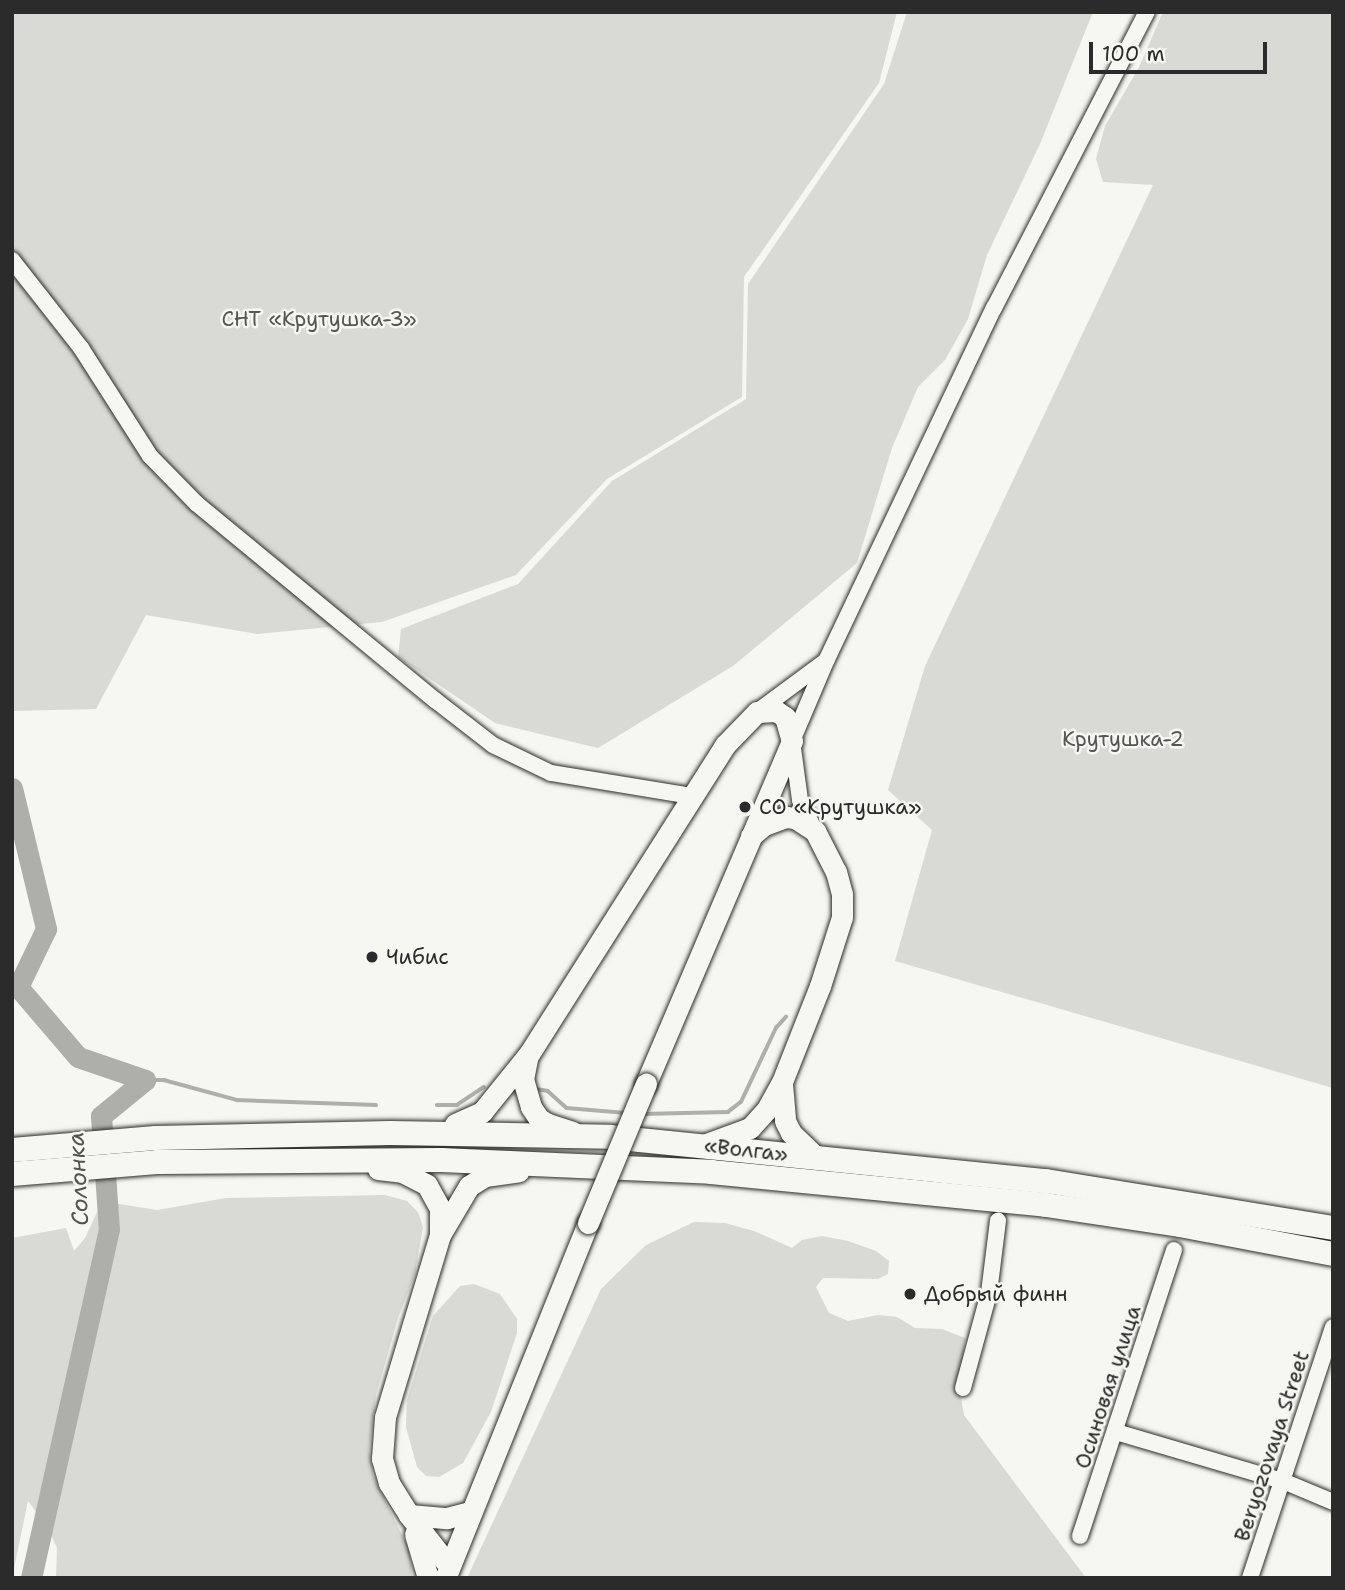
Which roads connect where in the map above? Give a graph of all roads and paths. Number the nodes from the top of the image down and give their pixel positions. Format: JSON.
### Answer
{"nodes":[{"id":1,"x":1147,"y":12,"type":"edge"},
{"id":2,"x":12,"y":260,"type":"edge"},
{"id":3,"x":827,"y":659,"type":"junction"},
{"id":4,"x":757,"y":712,"type":"junction"},
{"id":5,"x":792,"y":741,"type":"junction"},
{"id":6,"x":691,"y":796,"type":"junction"},
{"id":7,"x":816,"y":831,"type":"junction"},
{"id":8,"x":751,"y":836,"type":"junction"},
{"id":9,"x":529,"y":1054,"type":"junction"},
{"id":10,"x":782,"y":1082,"type":"junction"},
{"id":11,"x":455,"y":1125,"type":"junction"},
{"id":12,"x":570,"y":1132,"type":"junction"},
{"id":13,"x":390,"y":1133,"type":"junction"},
{"id":14,"x":701,"y":1145,"type":"junction"},
{"id":15,"x":12,"y":1150,"type":"edge"},
{"id":16,"x":156,"y":1150,"type":"junction"},
{"id":17,"x":816,"y":1157,"type":"junction"},
{"id":18,"x":38,"y":1159,"type":"junction"},
{"id":19,"x":323,"y":1162,"type":"junction"},
{"id":20,"x":576,"y":1164,"type":"junction"},
{"id":21,"x":12,"y":1174,"type":"edge"},
{"id":22,"x":998,"y":1221,"type":"dead end"},
{"id":23,"x":1333,"y":1228,"type":"edge"},
{"id":24,"x":439,"y":1235,"type":"junction"},
{"id":25,"x":1174,"y":1250,"type":"dead end"},
{"id":26,"x":1333,"y":1254,"type":"edge"},
{"id":27,"x":1333,"y":1327,"type":"edge"},
{"id":28,"x":963,"y":1388,"type":"dead end"},
{"id":29,"x":1116,"y":1432,"type":"junction"},
{"id":30,"x":1283,"y":1481,"type":"junction"},
{"id":31,"x":1333,"y":1502,"type":"edge"},
{"id":32,"x":469,"y":1512,"type":"junction"},
{"id":33,"x":409,"y":1515,"type":"junction"},
{"id":34,"x":1080,"y":1536,"type":"dead end"},
{"id":35,"x":447,"y":1572,"type":"edge"},
{"id":36,"x":428,"y":1578,"type":"edge"},
{"id":37,"x":1250,"y":1578,"type":"edge"}],
"edges":[{"from":1,"to":3,"type":"street"},
{"from":2,"to":6,"type":"street"},
{"from":3,"to":4,"type":"street"},
{"from":3,"to":5,"type":"street"},
{"from":4,"to":5,"type":"main road"},
{"from":4,"to":6,"type":"main road"},
{"from":5,"to":7,"type":"street"},
{"from":5,"to":8,"type":"main road"},
{"from":6,"to":9,"type":"main road"},
{"from":7,"to":8,"type":"main road"},
{"from":7,"to":10,"type":"main road"},
{"from":8,"to":32,"type":"main road","bridge":true},
{"from":9,"to":11,"type":"main road"},
{"from":9,"to":12,"type":"main road"},
{"from":10,"to":14,"type":"main road"},
{"from":10,"to":17,"type":"main road"},
{"from":11,"to":12,"type":"main road"},
{"from":11,"to":13,"type":"main road"},
{"from":12,"to":13,"type":"highway","name":"«Волга»"},
{"from":12,"to":14,"type":"highway","name":"«Волга»"},
{"from":13,"to":16,"type":"highway","name":"«Волга»"},
{"from":14,"to":17,"type":"highway","name":"«Волга»"},
{"from":15,"to":18,"type":"highway"},
{"from":16,"to":18,"type":"highway"},
{"from":16,"to":19,"type":"highway","name":"«Волга»"},
{"from":17,"to":23,"type":"highway","name":"«Волга»"},
{"from":18,"to":21,"type":"highway"},
{"from":19,"to":20,"type":"highway","name":"«Волга»"},
{"from":19,"to":24,"type":"main road"},
{"from":20,"to":24,"type":"main road"},
{"from":20,"to":26,"type":"highway","name":"«Волга»"},
{"from":22,"to":28,"type":"street"},
{"from":24,"to":33,"type":"main road"},
{"from":25,"to":29,"type":"street","name":"Осиновая улица"},
{"from":27,"to":30,"type":"street","name":"Beryozovaya Street"},
{"from":29,"to":30,"type":"street"},
{"from":29,"to":34,"type":"street","name":"Осиновая улица"},
{"from":30,"to":31,"type":"street"},
{"from":30,"to":37,"type":"street","name":"Beryozovaya Street"},
{"from":32,"to":33,"type":"main road"},
{"from":32,"to":35,"type":"main road"},
{"from":33,"to":35,"type":"main road"},
{"from":33,"to":36,"type":"main road"}]}
